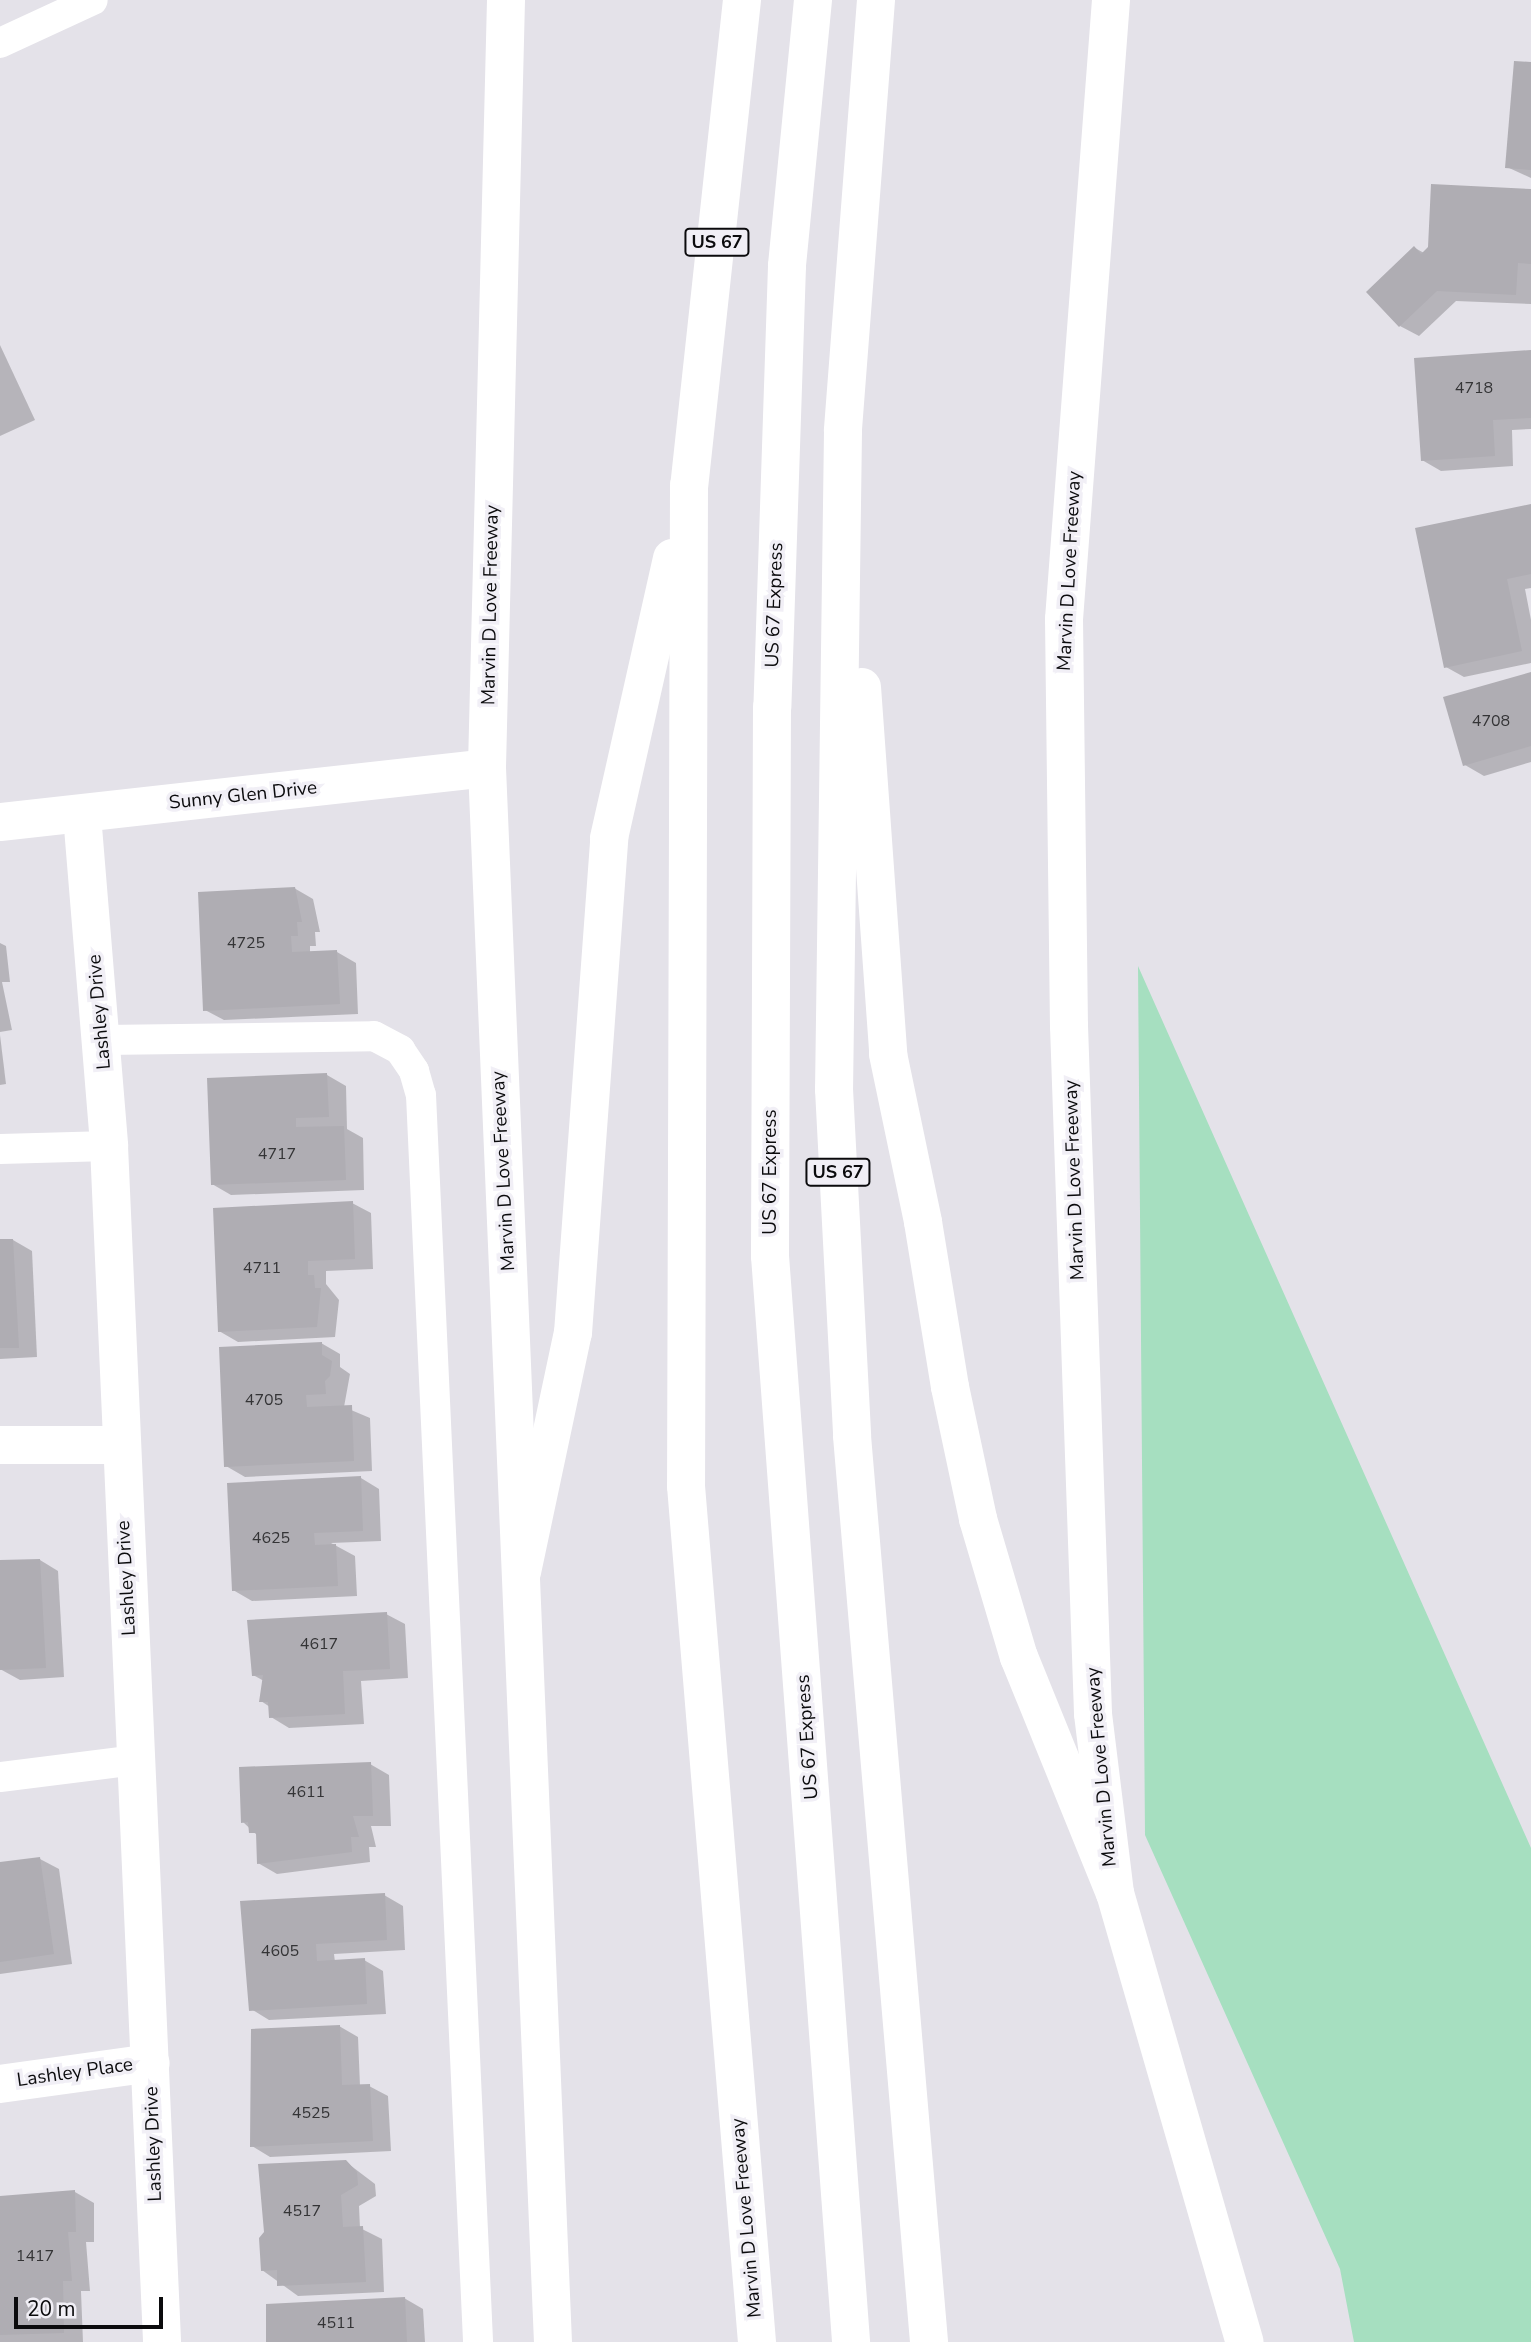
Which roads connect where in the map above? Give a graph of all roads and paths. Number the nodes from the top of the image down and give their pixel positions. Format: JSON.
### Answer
{"nodes":[{"id":1,"x":93,"y":0,"type":"edge"},
{"id":2,"x":506,"y":0,"type":"edge"},
{"id":3,"x":742,"y":0,"type":"edge"},
{"id":4,"x":813,"y":0,"type":"edge"},
{"id":5,"x":876,"y":0,"type":"edge"},
{"id":6,"x":1111,"y":0,"type":"edge"},
{"id":7,"x":0,"y":43,"type":"edge"},
{"id":8,"x":843,"y":431,"type":"junction"},
{"id":9,"x":688,"y":485,"type":"junction"},
{"id":10,"x":487,"y":768,"type":"junction"},
{"id":11,"x":82,"y":815,"type":"junction"},
{"id":12,"x":0,"y":822,"type":"edge"},
{"id":13,"x":104,"y":1040,"type":"junction"},
{"id":14,"x":110,"y":1146,"type":"junction"},
{"id":15,"x":0,"y":1149,"type":"edge"},
{"id":16,"x":0,"y":1445,"type":"edge"},
{"id":17,"x":121,"y":1445,"type":"junction"},
{"id":18,"x":522,"y":1572,"type":"junction"},
{"id":19,"x":137,"y":1760,"type":"junction"},
{"id":20,"x":0,"y":1777,"type":"edge"},
{"id":21,"x":1115,"y":1893,"type":"junction"},
{"id":22,"x":151,"y":2063,"type":"junction"},
{"id":23,"x":0,"y":2084,"type":"edge"},
{"id":24,"x":162,"y":2342,"type":"edge"},
{"id":25,"x":478,"y":2342,"type":"edge"},
{"id":26,"x":553,"y":2342,"type":"edge"},
{"id":27,"x":757,"y":2342,"type":"edge"},
{"id":28,"x":851,"y":2342,"type":"edge"},
{"id":29,"x":929,"y":2342,"type":"edge"},
{"id":30,"x":1245,"y":2342,"type":"edge"}],
"edges":[{"from":1,"to":7,"type":"lane"},
{"from":2,"to":10,"type":"main road","name":"Marvin D Love Freeway"},
{"from":3,"to":9,"type":"main road","name":"Marvin D Love Freeway","number":"US 67"},
{"from":4,"to":28,"type":"main road","name":"US 67 Express"},
{"from":5,"to":8,"type":"main road","number":"US 67"},
{"from":6,"to":21,"type":"main road","name":"Marvin D Love Freeway"},
{"from":8,"to":21,"type":"main road"},
{"from":8,"to":29,"type":"main road","number":"US 67"},
{"from":9,"to":18,"type":"main road"},
{"from":9,"to":27,"type":"main road","name":"Marvin D Love Freeway","number":"US 67"},
{"from":10,"to":11,"type":"main road","name":"Sunny Glen Drive"},
{"from":10,"to":18,"type":"main road","name":"Marvin D Love Freeway"},
{"from":11,"to":12,"type":"main road","name":"Sunny Glen Drive"},
{"from":11,"to":13,"type":"main road","name":"Lashley Drive"},
{"from":13,"to":14,"type":"main road","name":"Lashley Drive"},
{"from":13,"to":25,"type":"lane"},
{"from":14,"to":15,"type":"lane"},
{"from":14,"to":17,"type":"main road","name":"Lashley Drive"},
{"from":16,"to":17,"type":"main road"},
{"from":17,"to":19,"type":"main road","name":"Lashley Drive"},
{"from":18,"to":26,"type":"main road","name":"Marvin D Love Freeway"},
{"from":19,"to":20,"type":"lane"},
{"from":19,"to":22,"type":"main road","name":"Lashley Drive"},
{"from":21,"to":30,"type":"main road","name":"Marvin D Love Freeway"},
{"from":22,"to":23,"type":"main road","name":"Lashley Place"},
{"from":22,"to":24,"type":"main road","name":"Lashley Drive"}]}
